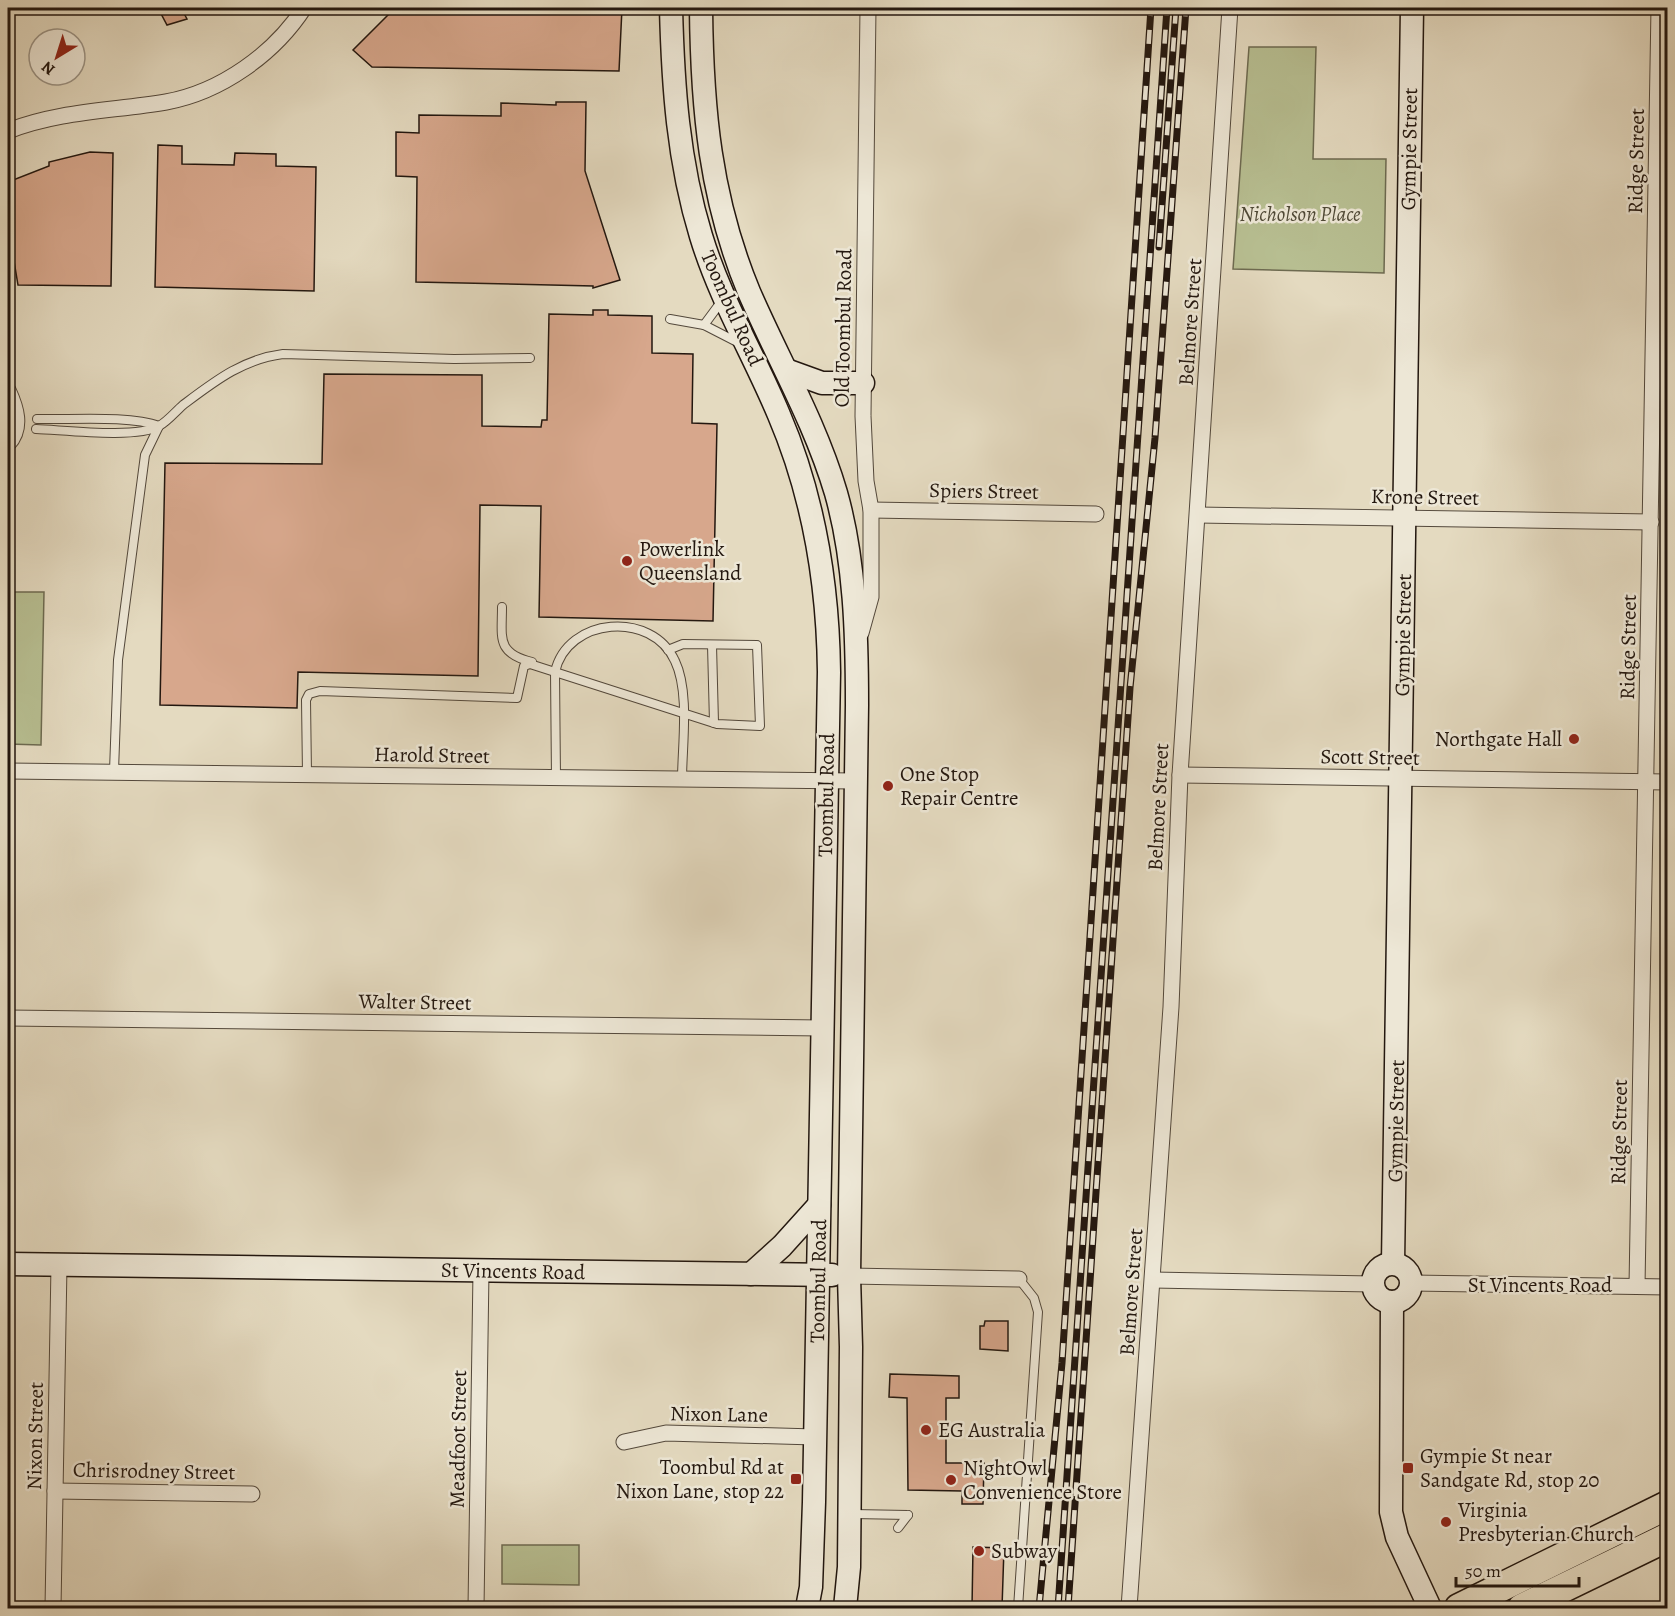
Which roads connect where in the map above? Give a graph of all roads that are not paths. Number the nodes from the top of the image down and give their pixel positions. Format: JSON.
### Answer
{"nodes":[{"id":1,"x":303,"y":8,"type":"edge"},
{"id":2,"x":671,"y":8,"type":"edge"},
{"id":3,"x":701,"y":8,"type":"edge"},
{"id":4,"x":868,"y":8,"type":"edge"},
{"id":5,"x":1230,"y":8,"type":"edge"},
{"id":6,"x":1412,"y":8,"type":"edge"},
{"id":7,"x":1659,"y":8,"type":"edge"},
{"id":8,"x":8,"y":131,"type":"edge"},
{"id":9,"x":724,"y":297,"type":"junction"},
{"id":10,"x":670,"y":319,"type":"dead end"},
{"id":11,"x":704,"y":325,"type":"junction"},
{"id":12,"x":748,"y":347,"type":"junction"},
{"id":13,"x":530,"y":358,"type":"dead end"},
{"id":14,"x":786,"y":370,"type":"junction"},
{"id":15,"x":863,"y":383,"type":"junction"},
{"id":16,"x":8,"y":390,"type":"edge"},
{"id":17,"x":37,"y":419,"type":"dead end"},
{"id":18,"x":159,"y":426,"type":"junction"},
{"id":19,"x":36,"y":429,"type":"dead end"},
{"id":20,"x":8,"y":444,"type":"edge"},
{"id":21,"x":871,"y":510,"type":"junction"},
{"id":22,"x":1096,"y":514,"type":"dead end"},
{"id":23,"x":1198,"y":515,"type":"junction"},
{"id":24,"x":1404,"y":518,"type":"junction"},
{"id":25,"x":1651,"y":522,"type":"junction"},
{"id":26,"x":502,"y":607,"type":"dead end"},
{"id":27,"x":712,"y":645,"type":"junction"},
{"id":28,"x":857,"y":647,"type":"junction"},
{"id":29,"x":668,"y":650,"type":"junction"},
{"id":30,"x":537,"y":664,"type":"junction"},
{"id":31,"x":555,"y":672,"type":"junction"},
{"id":32,"x":683,"y":713,"type":"junction"},
{"id":33,"x":714,"y":723,"type":"junction"},
{"id":34,"x":8,"y":771,"type":"edge"},
{"id":35,"x":114,"y":771,"type":"junction"},
{"id":36,"x":307,"y":774,"type":"junction"},
{"id":37,"x":1180,"y":776,"type":"junction"},
{"id":38,"x":556,"y":778,"type":"junction"},
{"id":39,"x":1401,"y":778,"type":"junction"},
{"id":40,"x":682,"y":780,"type":"junction"},
{"id":41,"x":826,"y":781,"type":"junction"},
{"id":42,"x":855,"y":781,"type":"junction"},
{"id":43,"x":1648,"y":782,"type":"junction"},
{"id":44,"x":1668,"y":782,"type":"edge"},
{"id":45,"x":8,"y":1018,"type":"edge"},
{"id":46,"x":822,"y":1028,"type":"junction"},
{"id":47,"x":819,"y":1205,"type":"junction"},
{"id":48,"x":1393,"y":1263,"type":"junction"},
{"id":49,"x":8,"y":1264,"type":"edge"},
{"id":50,"x":58,"y":1265,"type":"junction"},
{"id":51,"x":481,"y":1271,"type":"junction"},
{"id":52,"x":751,"y":1274,"type":"junction"},
{"id":53,"x":818,"y":1275,"type":"junction"},
{"id":54,"x":849,"y":1276,"type":"junction"},
{"id":55,"x":1019,"y":1279,"type":"joint"},
{"id":56,"x":1153,"y":1280,"type":"junction"},
{"id":57,"x":1412,"y":1283,"type":"junction"},
{"id":58,"x":1373,"y":1284,"type":"junction"},
{"id":59,"x":1637,"y":1286,"type":"junction"},
{"id":60,"x":1668,"y":1287,"type":"edge"},
{"id":61,"x":1392,"y":1302,"type":"junction"},
{"id":62,"x":815,"y":1437,"type":"junction"},
{"id":63,"x":624,"y":1442,"type":"dead end"},
{"id":64,"x":55,"y":1491,"type":"junction"},
{"id":65,"x":252,"y":1494,"type":"dead end"},
{"id":66,"x":1660,"y":1509,"type":"edge"},
{"id":67,"x":849,"y":1515,"type":"junction"},
{"id":68,"x":898,"y":1528,"type":"dead end"},
{"id":69,"x":1668,"y":1537,"type":"edge"},
{"id":70,"x":52,"y":1608,"type":"edge"},
{"id":71,"x":476,"y":1608,"type":"edge"},
{"id":72,"x":807,"y":1608,"type":"edge"},
{"id":73,"x":845,"y":1608,"type":"edge"},
{"id":74,"x":1018,"y":1608,"type":"edge"},
{"id":75,"x":1129,"y":1608,"type":"edge"},
{"id":76,"x":1430,"y":1608,"type":"edge"},
{"id":77,"x":1459,"y":1608,"type":"edge"},
{"id":78,"x":1522,"y":1608,"type":"edge"}],
"edges":[{"from":1,"to":8,"type":"street"},
{"from":2,"to":9,"type":"main road","name":"Toombul Road"},
{"from":3,"to":14,"type":"main road","name":"Toombul Road"},
{"from":4,"to":15,"type":"street","name":"Old Toombul Road"},
{"from":5,"to":23,"type":"street","name":"Belmore Street"},
{"from":6,"to":24,"type":"main road","name":"Gympie Street"},
{"from":7,"to":25,"type":"street","name":"Ridge Street"},
{"from":9,"to":11,"type":"lane"},
{"from":9,"to":12,"type":"main road","name":"Toombul Road"},
{"from":10,"to":11,"type":"lane"},
{"from":11,"to":12,"type":"lane"},
{"from":12,"to":41,"type":"main road","name":"Toombul Road"},
{"from":13,"to":18,"type":"lane"},
{"from":14,"to":15,"type":"main road"},
{"from":14,"to":28,"type":"main road","name":"Toombul Road"},
{"from":15,"to":21,"type":"street","name":"Old Toombul Road"},
{"from":16,"to":20,"type":"street"},
{"from":17,"to":18,"type":"lane"},
{"from":18,"to":19,"type":"lane"},
{"from":18,"to":35,"type":"lane"},
{"from":21,"to":22,"type":"street","name":"Spiers Street"},
{"from":21,"to":28,"type":"street","name":"Old Toombul Road"},
{"from":23,"to":24,"type":"street","name":"Krone Street"},
{"from":23,"to":37,"type":"street","name":"Belmore Street"},
{"from":24,"to":25,"type":"street","name":"Krone Street"},
{"from":24,"to":39,"type":"main road","name":"Gympie Street"},
{"from":25,"to":43,"type":"street","name":"Ridge Street"},
{"from":26,"to":30,"type":"lane"},
{"from":27,"to":29,"type":"lane"},
{"from":27,"to":33,"type":"lane"},
{"from":27,"to":33,"type":"lane"},
{"from":28,"to":42,"type":"main road","name":"Toombul Road"},
{"from":29,"to":31,"type":"lane"},
{"from":29,"to":32,"type":"lane"},
{"from":30,"to":31,"type":"lane"},
{"from":30,"to":36,"type":"lane"},
{"from":31,"to":32,"type":"lane"},
{"from":31,"to":38,"type":"lane"},
{"from":32,"to":33,"type":"lane"},
{"from":32,"to":40,"type":"lane"},
{"from":34,"to":35,"type":"street","name":"Harold Street"},
{"from":35,"to":36,"type":"street","name":"Harold Street"},
{"from":36,"to":38,"type":"street","name":"Harold Street"},
{"from":37,"to":39,"type":"street","name":"Scott Street"},
{"from":37,"to":56,"type":"street","name":"Belmore Street"},
{"from":38,"to":40,"type":"street","name":"Harold Street"},
{"from":39,"to":43,"type":"street","name":"Scott Street"},
{"from":39,"to":48,"type":"main road","name":"Gympie Street"},
{"from":40,"to":41,"type":"street","name":"Harold Street"},
{"from":41,"to":42,"type":"street","name":"Harold Street"},
{"from":41,"to":46,"type":"main road","name":"Toombul Road"},
{"from":42,"to":54,"type":"main road","name":"Toombul Road"},
{"from":43,"to":44,"type":"street","name":"Scott Street"},
{"from":43,"to":59,"type":"street","name":"Ridge Street"},
{"from":45,"to":46,"type":"street","name":"Walter Street"},
{"from":46,"to":47,"type":"main road","name":"Toombul Road"},
{"from":47,"to":52,"type":"main road"},
{"from":47,"to":53,"type":"main road","name":"Toombul Road"},
{"from":48,"to":57,"type":"main road"},
{"from":48,"to":58,"type":"main road"},
{"from":49,"to":50,"type":"main road","name":"St Vincents Road"},
{"from":50,"to":51,"type":"main road","name":"St Vincents Road"},
{"from":50,"to":64,"type":"street","name":"Nixon Street"},
{"from":51,"to":52,"type":"main road","name":"St Vincents Road"},
{"from":51,"to":71,"type":"street","name":"Meadfoot Street"},
{"from":52,"to":53,"type":"main road","name":"St Vincents Road"},
{"from":53,"to":54,"type":"main road","name":"St Vincents Road"},
{"from":53,"to":62,"type":"main road","name":"Toombul Road"},
{"from":54,"to":55,"type":"street","name":"St Vincents Road"},
{"from":54,"to":67,"type":"main road","name":"Toombul Road"},
{"from":55,"to":74,"type":"lane"},
{"from":56,"to":58,"type":"street"},
{"from":56,"to":75,"type":"street","name":"Belmore Street"},
{"from":57,"to":59,"type":"street","name":"St Vincents Road"},
{"from":57,"to":61,"type":"main road"},
{"from":58,"to":61,"type":"main road"},
{"from":59,"to":60,"type":"street","name":"St Vincents Road"},
{"from":61,"to":76,"type":"main road"},
{"from":62,"to":63,"type":"street","name":"Nixon Lane"},
{"from":62,"to":72,"type":"main road","name":"Toombul Road"},
{"from":64,"to":65,"type":"street","name":"Chrisrodney Street"},
{"from":64,"to":70,"type":"street","name":"Nixon Street"},
{"from":66,"to":69,"type":"street"},
{"from":66,"to":77,"type":"highway"},
{"from":67,"to":68,"type":"lane"},
{"from":67,"to":73,"type":"main road","name":"Toombul Road"},
{"from":69,"to":78,"type":"highway"}]}
